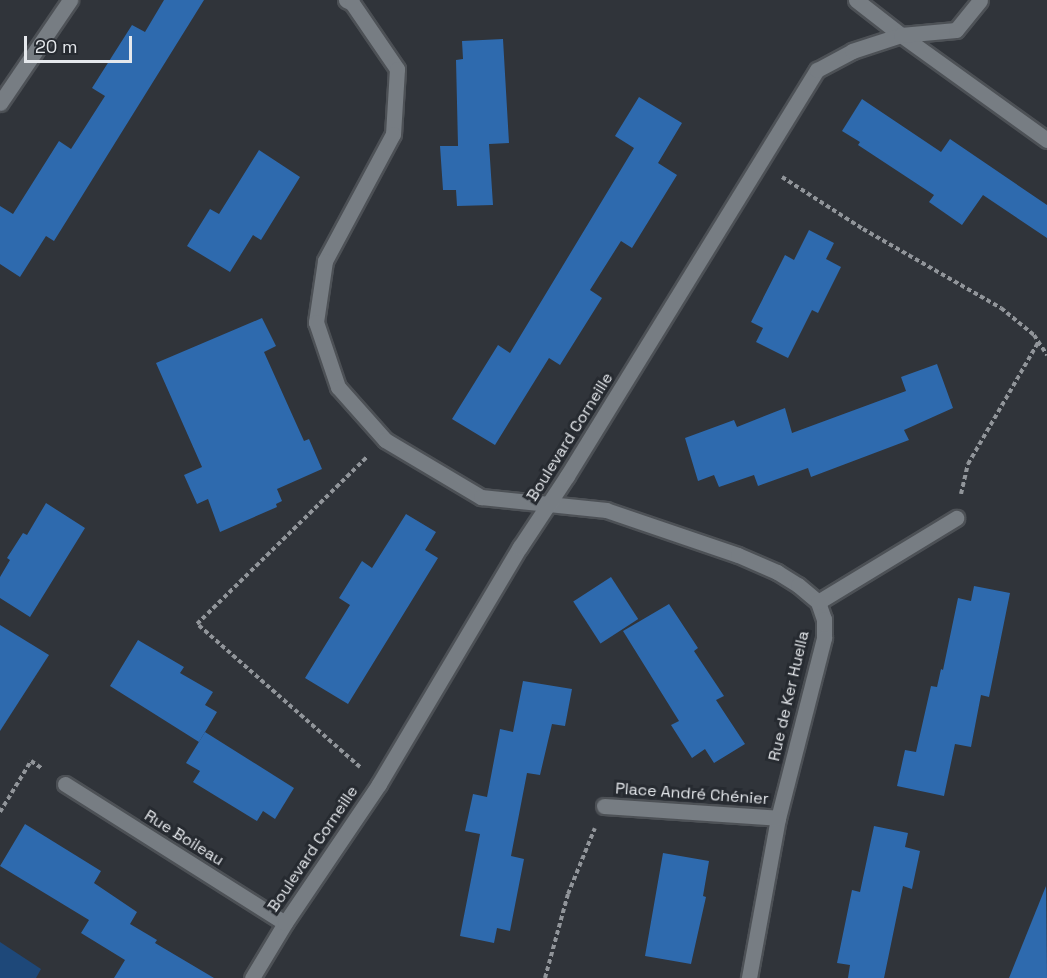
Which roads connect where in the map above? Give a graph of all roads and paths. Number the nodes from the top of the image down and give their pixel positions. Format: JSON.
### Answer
{"nodes":[{"id":1,"x":70,"y":0,"type":"edge"},
{"id":2,"x":346,"y":0,"type":"edge"},
{"id":3,"x":856,"y":0,"type":"edge"},
{"id":4,"x":980,"y":0,"type":"edge"},
{"id":5,"x":901,"y":35,"type":"junction"},
{"id":6,"x":0,"y":103,"type":"edge"},
{"id":7,"x":1047,"y":140,"type":"edge"},
{"id":8,"x":761,"y":163,"type":"junction"},
{"id":9,"x":1039,"y":342,"type":"junction"},
{"id":10,"x":1047,"y":355,"type":"edge"},
{"id":11,"x":385,"y":440,"type":"junction"},
{"id":12,"x":549,"y":505,"type":"junction"},
{"id":13,"x":956,"y":518,"type":"joint"},
{"id":14,"x":818,"y":602,"type":"junction"},
{"id":15,"x":65,"y":784,"type":"joint"},
{"id":16,"x":379,"y":784,"type":"junction"},
{"id":17,"x":604,"y":806,"type":"joint"},
{"id":18,"x":0,"y":812,"type":"edge"},
{"id":19,"x":778,"y":818,"type":"junction"},
{"id":20,"x":285,"y":923,"type":"junction"},
{"id":21,"x":252,"y":978,"type":"edge"},
{"id":22,"x":545,"y":978,"type":"edge"},
{"id":23,"x":749,"y":978,"type":"edge"}],
"edges":[{"from":1,"to":6,"type":"street"},
{"from":2,"to":11,"type":"street"},
{"from":3,"to":5,"type":"street"},
{"from":4,"to":5,"type":"street","name":"Boulevard Corneille"},
{"from":5,"to":7,"type":"street"},
{"from":5,"to":8,"type":"street","name":"Boulevard Corneille"},
{"from":8,"to":9,"type":"path"},
{"from":8,"to":12,"type":"street","name":"Boulevard Corneille"},
{"from":9,"to":10,"type":"path"},
{"from":9,"to":13,"type":"path"},
{"from":11,"to":12,"type":"street"},
{"from":11,"to":16,"type":"path"},
{"from":12,"to":14,"type":"street"},
{"from":12,"to":16,"type":"street","name":"Boulevard Corneille"},
{"from":13,"to":14,"type":"street"},
{"from":14,"to":19,"type":"street","name":"Rue de Ker Huella"},
{"from":15,"to":18,"type":"path"},
{"from":15,"to":20,"type":"street","name":"Rue Boileau"},
{"from":16,"to":20,"type":"street","name":"Boulevard Corneille"},
{"from":17,"to":19,"type":"street","name":"Place André Chénier"},
{"from":17,"to":22,"type":"path"},
{"from":19,"to":23,"type":"street","name":"Rue de Ker Huella"},
{"from":20,"to":21,"type":"street","name":"Boulevard Corneille"}]}
